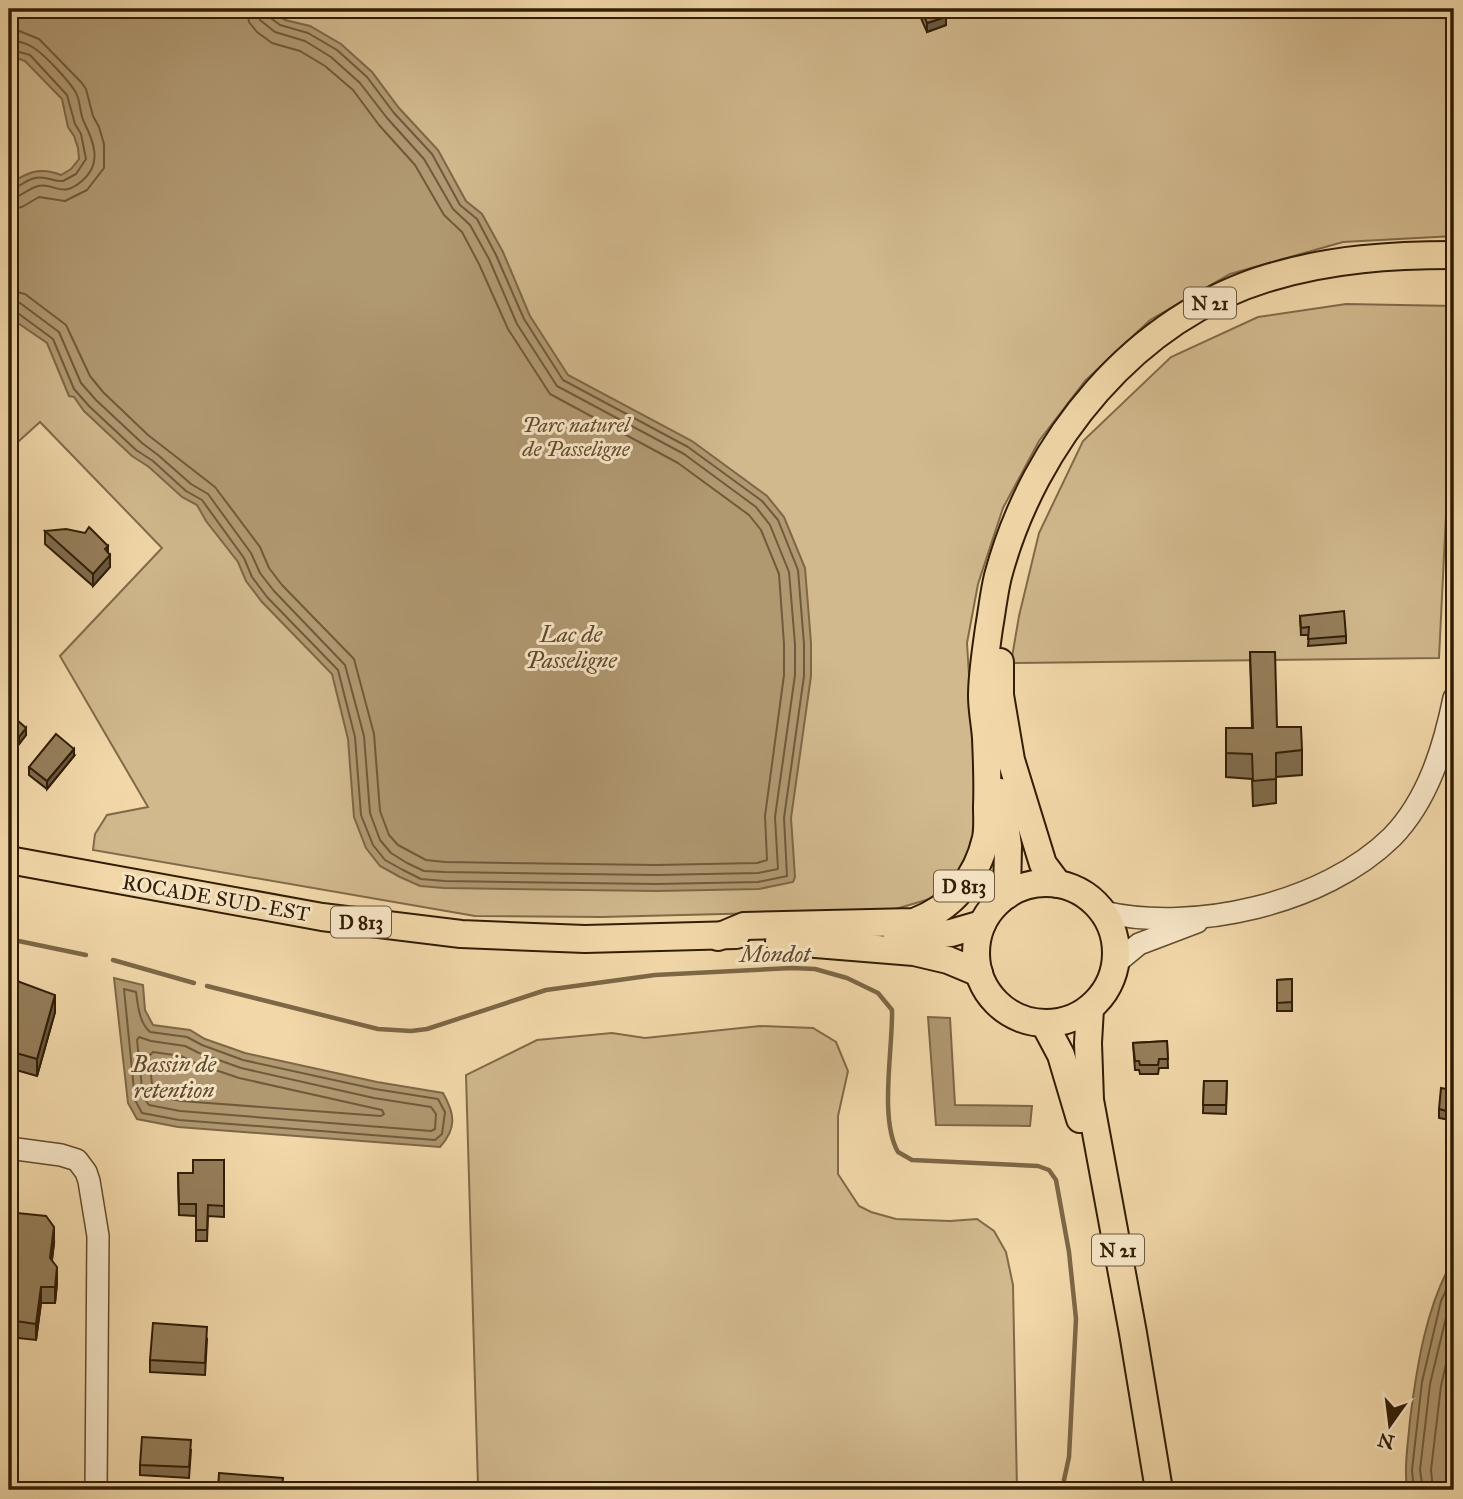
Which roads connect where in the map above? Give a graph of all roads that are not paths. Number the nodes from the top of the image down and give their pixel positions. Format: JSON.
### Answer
{"nodes":[{"id":1,"x":1454,"y":255,"type":"edge"},
{"id":2,"x":1428,"y":259,"type":"junction"},
{"id":3,"x":1454,"y":263,"type":"edge"},
{"id":4,"x":989,"y":630,"type":"junction"},
{"id":5,"x":1454,"y":698,"type":"edge"},
{"id":6,"x":9,"y":860,"type":"edge"},
{"id":7,"x":1058,"y":884,"type":"junction"},
{"id":8,"x":1007,"y":895,"type":"junction"},
{"id":9,"x":1103,"y":912,"type":"junction"},
{"id":10,"x":1213,"y":916,"type":"junction"},
{"id":11,"x":982,"y":924,"type":"junction"},
{"id":12,"x":718,"y":937,"type":"junction"},
{"id":13,"x":1116,"y":963,"type":"junction"},
{"id":14,"x":979,"y":973,"type":"junction"},
{"id":15,"x":1090,"y":1008,"type":"junction"},
{"id":16,"x":1044,"y":1023,"type":"junction"},
{"id":17,"x":9,"y":1148,"type":"edge"},
{"id":18,"x":96,"y":1490,"type":"edge"},
{"id":19,"x":1147,"y":1490,"type":"edge"},
{"id":20,"x":1159,"y":1490,"type":"edge"}],
"edges":[{"from":1,"to":2,"type":"main road","number":"N 21"},
{"from":2,"to":3,"type":"main road","number":"N 21"},
{"from":2,"to":4,"type":"main road","number":"N 21"},
{"from":2,"to":7,"type":"main road","number":"N 21"},
{"from":4,"to":8,"type":"main road","number":"N 21"},
{"from":4,"to":12,"type":"main road","number":"D 813"},
{"from":5,"to":10,"type":"street"},
{"from":6,"to":12,"type":"main road","name":"ROCADE SUD-EST","number":"D 813"},
{"from":7,"to":8,"type":"main road"},
{"from":7,"to":9,"type":"main road"},
{"from":8,"to":11,"type":"main road"},
{"from":9,"to":10,"type":"street"},
{"from":9,"to":13,"type":"main road"},
{"from":10,"to":13,"type":"street"},
{"from":11,"to":12,"type":"main road","name":"ROCADE SUD-EST","number":"D 813"},
{"from":11,"to":14,"type":"main road"},
{"from":12,"to":14,"type":"main road","name":"ROCADE SUD-EST","number":"D 813"},
{"from":13,"to":15,"type":"main road"},
{"from":14,"to":16,"type":"main road"},
{"from":15,"to":16,"type":"main road"},
{"from":15,"to":20,"type":"main road","number":"N 21"},
{"from":16,"to":19,"type":"main road","number":"N 21"},
{"from":17,"to":18,"type":"street"}]}
